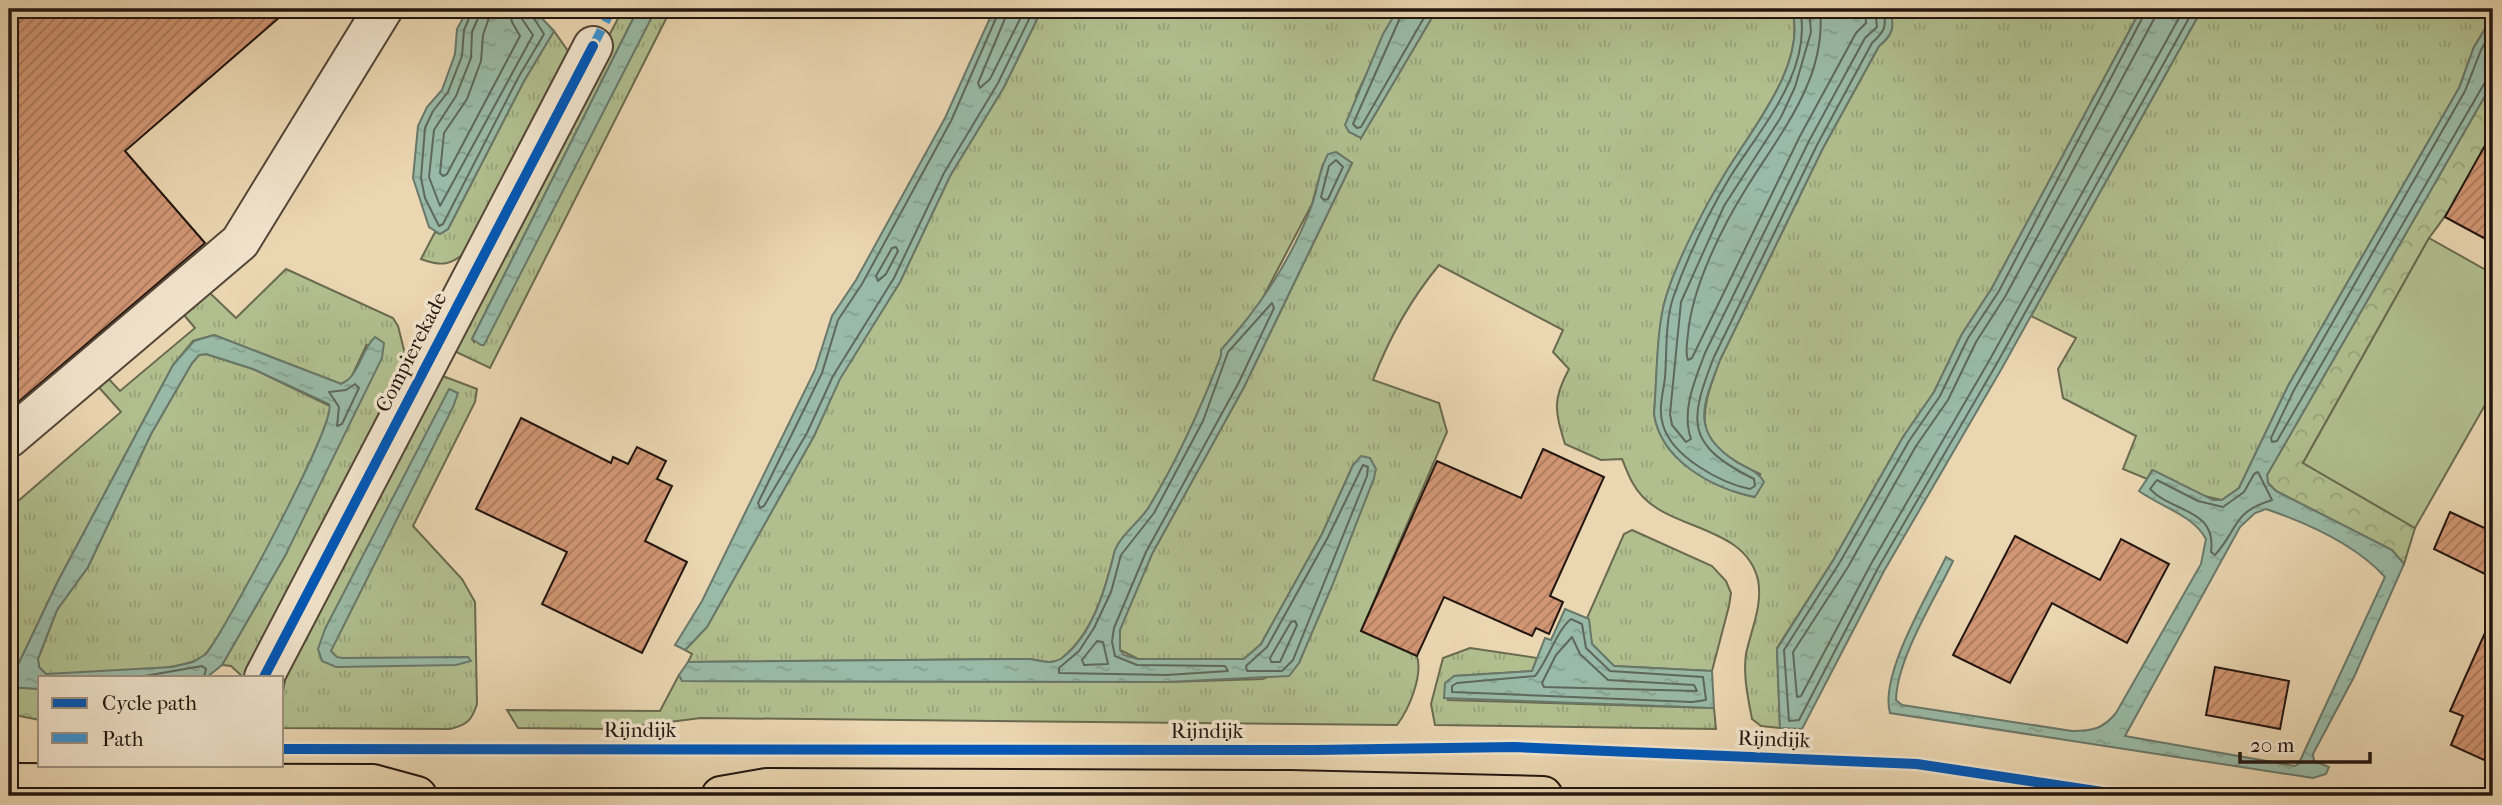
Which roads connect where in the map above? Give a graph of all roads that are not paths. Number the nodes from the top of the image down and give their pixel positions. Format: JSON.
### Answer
{"nodes":[{"id":1,"x":383,"y":9,"type":"edge"},
{"id":2,"x":593,"y":46,"type":"dead end"},
{"id":3,"x":9,"y":438,"type":"edge"},
{"id":4,"x":265,"y":676,"type":"edge"},
{"id":5,"x":251,"y":775,"type":"edge"},
{"id":6,"x":9,"y":783,"type":"edge"},
{"id":7,"x":417,"y":796,"type":"edge"},
{"id":8,"x":721,"y":796,"type":"edge"},
{"id":9,"x":1543,"y":796,"type":"edge"}],
"edges":[{"from":1,"to":3,"type":"street"},
{"from":2,"to":4,"type":"street","name":"Compierekade"},
{"from":5,"to":6,"type":"main road"},
{"from":5,"to":7,"type":"main road"},
{"from":8,"to":9,"type":"main road"}]}
